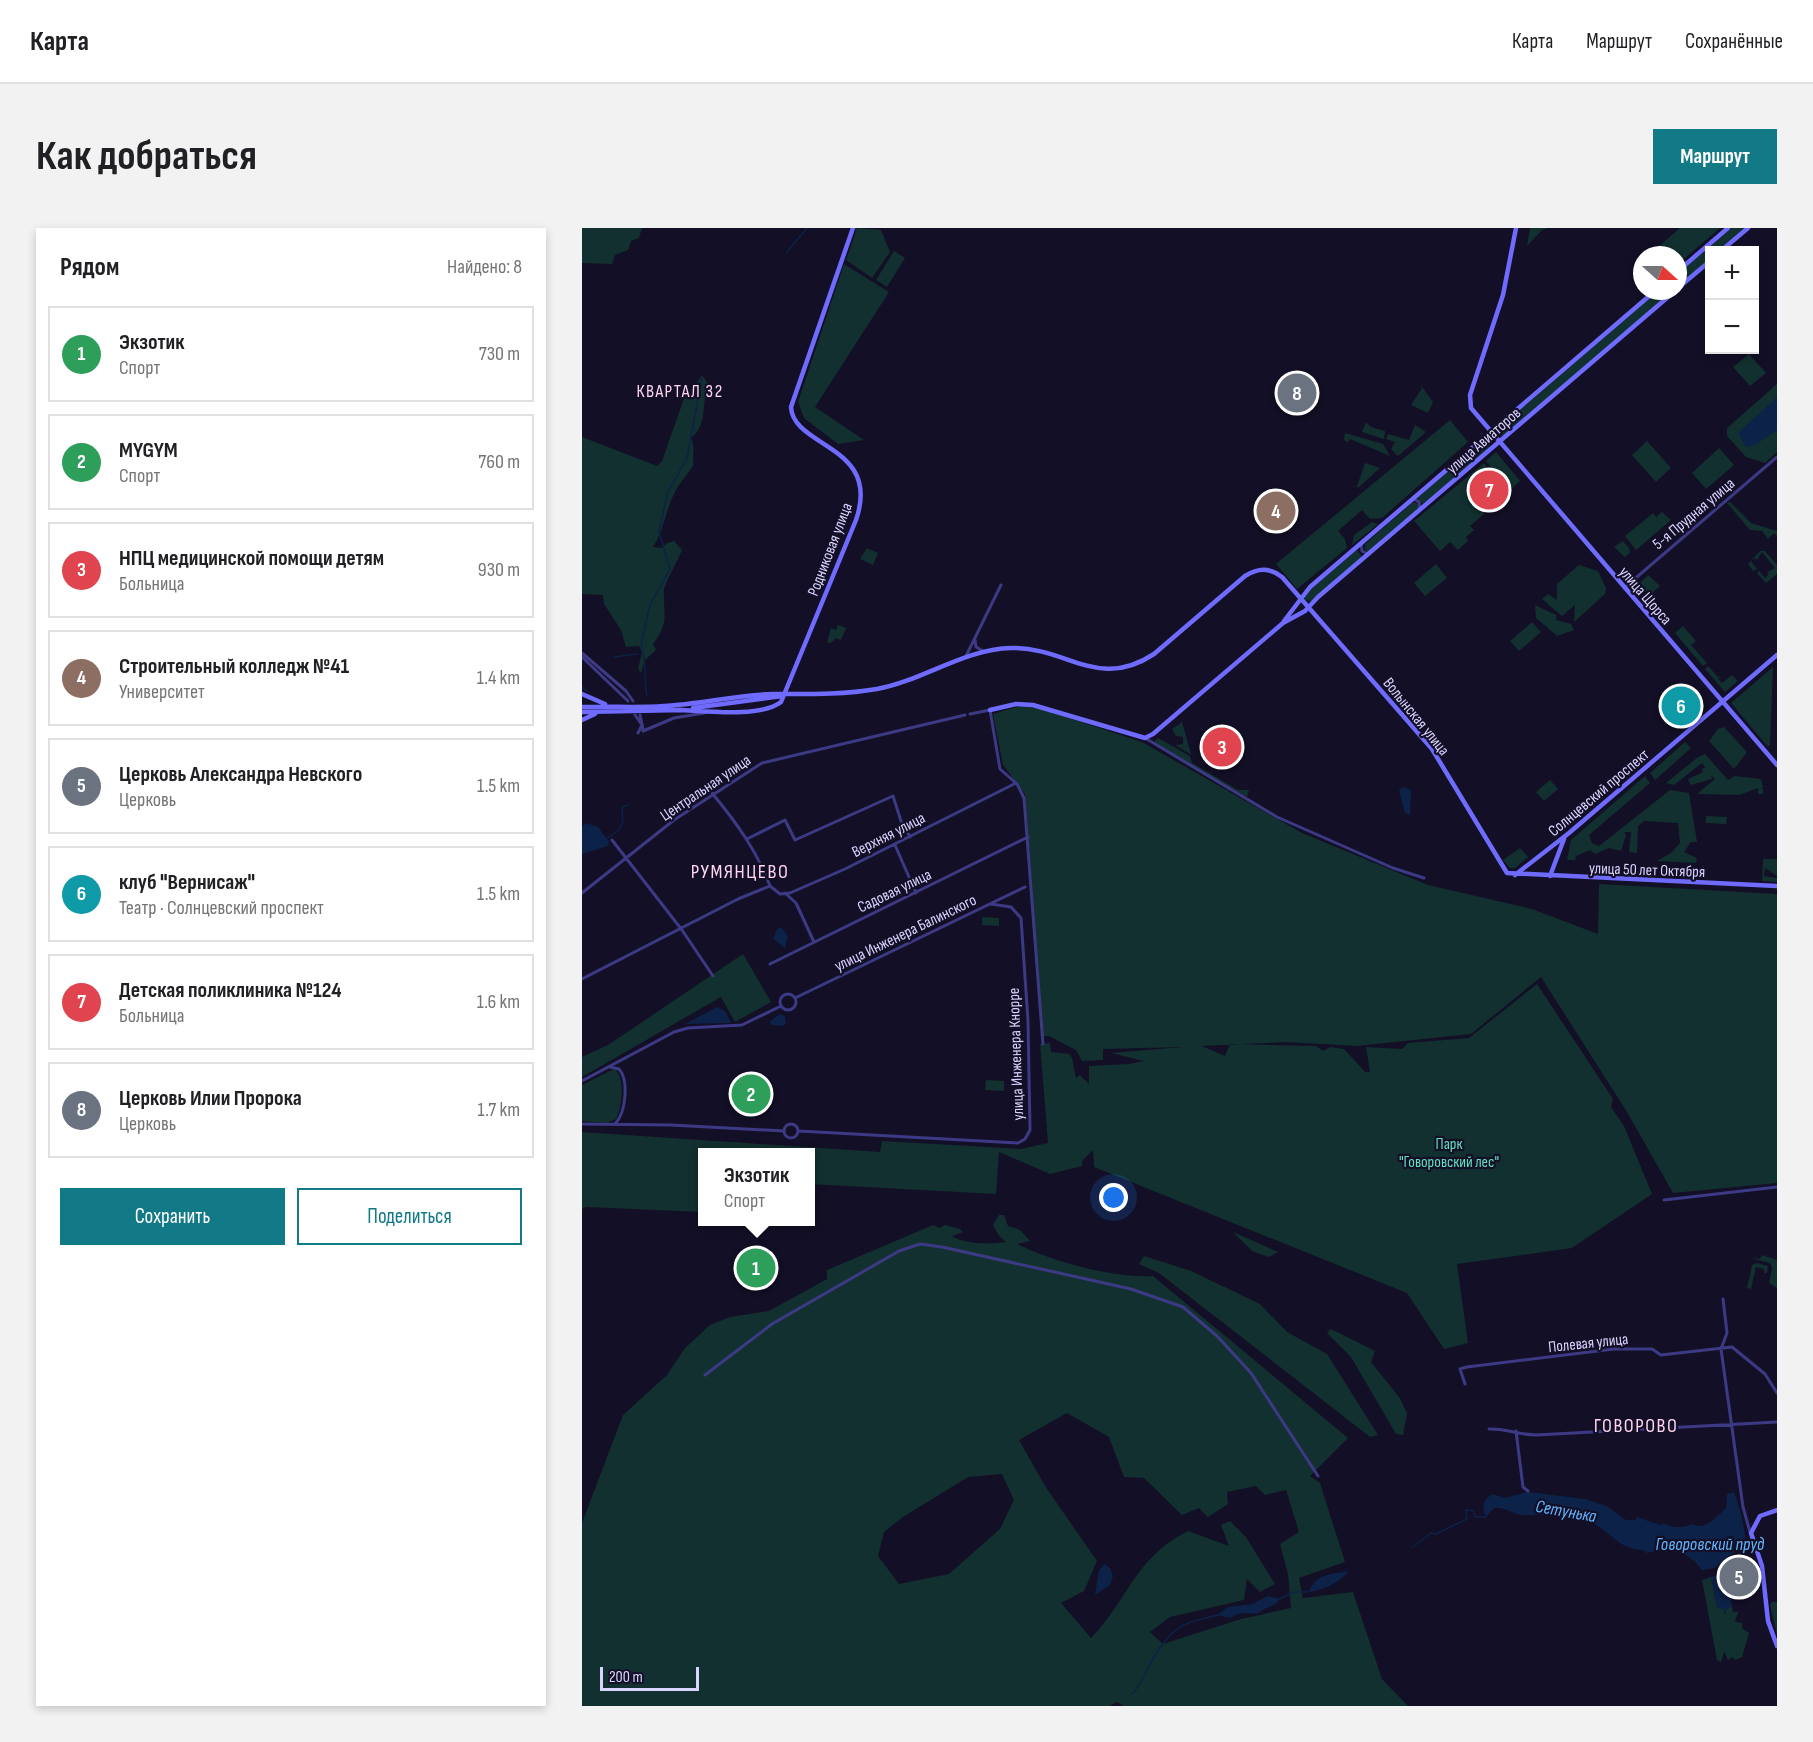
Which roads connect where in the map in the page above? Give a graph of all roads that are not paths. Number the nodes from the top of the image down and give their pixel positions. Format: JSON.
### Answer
{"nodes":[{"id":1,"x":853,"y":228,"type":"edge"},
{"id":2,"x":1516,"y":228,"type":"edge"},
{"id":3,"x":1728,"y":228,"type":"edge"},
{"id":4,"x":1748,"y":228,"type":"edge"},
{"id":5,"x":1727,"y":246,"type":"edge"},
{"id":6,"x":1687,"y":263,"type":"edge"},
{"id":7,"x":1705,"y":265,"type":"edge"},
{"id":8,"x":1687,"y":280,"type":"edge"},
{"id":9,"x":1644,"y":300,"type":"edge"},
{"id":10,"x":1664,"y":300,"type":"edge"},
{"id":11,"x":1489,"y":432,"type":"junction"},
{"id":12,"x":1498,"y":443,"type":"junction"},
{"id":13,"x":1777,"y":457,"type":"edge"},
{"id":14,"x":1410,"y":501,"type":"junction"},
{"id":15,"x":1419,"y":511,"type":"junction"},
{"id":16,"x":1362,"y":542,"type":"junction"},
{"id":17,"x":1372,"y":553,"type":"junction"},
{"id":18,"x":1001,"y":585,"type":"dead end"},
{"id":19,"x":1624,"y":588,"type":"junction"},
{"id":20,"x":1300,"y":597,"type":"junction"},
{"id":21,"x":1308,"y":606,"type":"junction"},
{"id":22,"x":1283,"y":623,"type":"junction"},
{"id":23,"x":975,"y":639,"type":"junction"},
{"id":24,"x":985,"y":652,"type":"junction"},
{"id":25,"x":582,"y":655,"type":"edge"},
{"id":26,"x":1777,"y":655,"type":"edge"},
{"id":27,"x":966,"y":658,"type":"junction"},
{"id":28,"x":582,"y":694,"type":"edge"},
{"id":29,"x":782,"y":696,"type":"junction"},
{"id":30,"x":628,"y":701,"type":"dead end"},
{"id":31,"x":633,"y":701,"type":"dead end"},
{"id":32,"x":1723,"y":702,"type":"junction"},
{"id":33,"x":613,"y":706,"type":"junction"},
{"id":34,"x":582,"y":707,"type":"edge"},
{"id":35,"x":679,"y":710,"type":"junction"},
{"id":36,"x":990,"y":710,"type":"junction"},
{"id":37,"x":582,"y":712,"type":"edge"},
{"id":38,"x":600,"y":712,"type":"junction"},
{"id":39,"x":723,"y":712,"type":"junction"},
{"id":40,"x":965,"y":714,"type":"dead end"},
{"id":41,"x":970,"y":714,"type":"dead end"},
{"id":42,"x":582,"y":720,"type":"edge"},
{"id":43,"x":638,"y":734,"type":"dead end"},
{"id":44,"x":1145,"y":738,"type":"junction"},
{"id":45,"x":1776,"y":764,"type":"edge"},
{"id":46,"x":1016,"y":783,"type":"junction"},
{"id":47,"x":712,"y":793,"type":"junction"},
{"id":48,"x":1568,"y":835,"type":"junction"},
{"id":49,"x":910,"y":837,"type":"junction"},
{"id":50,"x":1028,"y":837,"type":"junction"},
{"id":51,"x":747,"y":839,"type":"junction"},
{"id":52,"x":612,"y":840,"type":"dead end"},
{"id":53,"x":895,"y":845,"type":"junction"},
{"id":54,"x":627,"y":858,"type":"junction"},
{"id":55,"x":1534,"y":862,"type":"junction"},
{"id":56,"x":1557,"y":864,"type":"junction"},
{"id":57,"x":1515,"y":875,"type":"junction"},
{"id":58,"x":1529,"y":876,"type":"junction"},
{"id":59,"x":1550,"y":876,"type":"junction"},
{"id":60,"x":1562,"y":877,"type":"junction"},
{"id":61,"x":1424,"y":878,"type":"dead end"},
{"id":62,"x":770,"y":886,"type":"junction"},
{"id":63,"x":1777,"y":886,"type":"edge"},
{"id":64,"x":1025,"y":887,"type":"dead end"},
{"id":65,"x":582,"y":893,"type":"edge"},
{"id":66,"x":785,"y":893,"type":"junction"},
{"id":67,"x":916,"y":893,"type":"junction"},
{"id":68,"x":991,"y":904,"type":"junction"},
{"id":69,"x":682,"y":930,"type":"junction"},
{"id":70,"x":814,"y":942,"type":"junction"},
{"id":71,"x":770,"y":964,"type":"dead end"},
{"id":72,"x":713,"y":976,"type":"dead end"},
{"id":73,"x":582,"y":979,"type":"edge"},
{"id":74,"x":795,"y":998,"type":"junction"},
{"id":75,"x":781,"y":1006,"type":"junction"},
{"id":76,"x":1043,"y":1044,"type":"dead end"},
{"id":77,"x":608,"y":1067,"type":"junction"},
{"id":78,"x":582,"y":1081,"type":"edge"},
{"id":79,"x":582,"y":1124,"type":"edge"},
{"id":80,"x":614,"y":1125,"type":"junction"},
{"id":81,"x":783,"y":1131,"type":"junction"},
{"id":82,"x":799,"y":1131,"type":"junction"},
{"id":83,"x":1777,"y":1187,"type":"edge"},
{"id":84,"x":1664,"y":1200,"type":"dead end"},
{"id":85,"x":1723,"y":1299,"type":"dead end"},
{"id":86,"x":1721,"y":1349,"type":"junction"},
{"id":87,"x":705,"y":1375,"type":"dead end"},
{"id":88,"x":1464,"y":1383,"type":"dead end"},
{"id":89,"x":1777,"y":1393,"type":"edge"},
{"id":90,"x":1777,"y":1422,"type":"edge"},
{"id":91,"x":1731,"y":1425,"type":"junction"},
{"id":92,"x":1489,"y":1429,"type":"dead end"},
{"id":93,"x":1516,"y":1431,"type":"junction"},
{"id":94,"x":1318,"y":1476,"type":"dead end"},
{"id":95,"x":1528,"y":1491,"type":"dead end"},
{"id":96,"x":1777,"y":1510,"type":"edge"},
{"id":97,"x":1751,"y":1533,"type":"junction"},
{"id":98,"x":1777,"y":1646,"type":"edge"}],
"edges":[{"from":1,"to":29,"type":"street","name":"Родниковая улица"},
{"from":2,"to":11,"type":"street","name":"улица Щорса"},
{"from":3,"to":6,"type":"street"},
{"from":4,"to":5,"type":"street"},
{"from":7,"to":8,"type":"street"},
{"from":9,"to":11,"type":"street","name":"улица Авиаторов"},
{"from":10,"to":12,"type":"street","name":"улица Авиаторов"},
{"from":11,"to":12,"type":"street","name":"улица Щорса"},
{"from":11,"to":14,"type":"street","name":"улица Авиаторов"},
{"from":12,"to":15,"type":"street","name":"улица Авиаторов"},
{"from":12,"to":19,"type":"street","name":"улица Щорса"},
{"from":13,"to":19,"type":"street","name":"5-я Прудная улица"},
{"from":14,"to":15,"type":"street"},
{"from":14,"to":16,"type":"street","name":"улица Авиаторов"},
{"from":15,"to":17,"type":"street","name":"улица Авиаторов"},
{"from":16,"to":17,"type":"street"},
{"from":16,"to":20,"type":"street","name":"улица Авиаторов"},
{"from":17,"to":21,"type":"street","name":"улица Авиаторов"},
{"from":18,"to":23,"type":"street"},
{"from":19,"to":32,"type":"street","name":"улица Щорса"},
{"from":20,"to":21,"type":"street"},
{"from":20,"to":22,"type":"street","name":"улица Авиаторов"},
{"from":20,"to":24,"type":"street"},
{"from":21,"to":22,"type":"street","name":"улица Авиаторов"},
{"from":21,"to":57,"type":"street","name":"Волынская улица"},
{"from":22,"to":44,"type":"street","name":"улица Авиаторов"},
{"from":23,"to":24,"type":"street"},
{"from":23,"to":27,"type":"street"},
{"from":24,"to":27,"type":"street"},
{"from":25,"to":30,"type":"street"},
{"from":25,"to":31,"type":"street"},
{"from":26,"to":32,"type":"street","name":"Солнцевский проспект"},
{"from":27,"to":29,"type":"street"},
{"from":28,"to":33,"type":"street"},
{"from":29,"to":33,"type":"street"},
{"from":29,"to":35,"type":"street"},
{"from":29,"to":39,"type":"street"},
{"from":32,"to":45,"type":"street","name":"улица Щорса"},
{"from":32,"to":48,"type":"street","name":"Солнцевский проспект"},
{"from":33,"to":34,"type":"street"},
{"from":35,"to":38,"type":"street"},
{"from":35,"to":39,"type":"street"},
{"from":36,"to":41,"type":"street"},
{"from":36,"to":44,"type":"street"},
{"from":36,"to":46,"type":"street"},
{"from":37,"to":38,"type":"street"},
{"from":38,"to":42,"type":"street"},
{"from":39,"to":43,"type":"street"},
{"from":40,"to":47,"type":"street","name":"Центральная улица"},
{"from":44,"to":61,"type":"street"},
{"from":46,"to":49,"type":"street","name":"Верхняя улица"},
{"from":46,"to":50,"type":"street"},
{"from":47,"to":51,"type":"street"},
{"from":47,"to":54,"type":"street","name":"Центральная улица"},
{"from":48,"to":55,"type":"street","name":"Солнцевский проспект"},
{"from":48,"to":56,"type":"street"},
{"from":49,"to":51,"type":"street"},
{"from":49,"to":53,"type":"street","name":"Верхняя улица"},
{"from":50,"to":67,"type":"street","name":"Садовая улица"},
{"from":50,"to":76,"type":"street"},
{"from":51,"to":62,"type":"street"},
{"from":52,"to":54,"type":"street"},
{"from":53,"to":66,"type":"street","name":"Верхняя улица"},
{"from":53,"to":67,"type":"street"},
{"from":54,"to":65,"type":"street","name":"Центральная улица"},
{"from":54,"to":69,"type":"street"},
{"from":55,"to":57,"type":"street","name":"Солнцевский проспект"},
{"from":55,"to":58,"type":"street"},
{"from":56,"to":59,"type":"street"},
{"from":56,"to":60,"type":"street"},
{"from":57,"to":58,"type":"street","name":"улица 50 лет Октября"},
{"from":58,"to":59,"type":"street","name":"улица 50 лет Октября"},
{"from":59,"to":60,"type":"street","name":"улица 50 лет Октября"},
{"from":60,"to":63,"type":"street","name":"улица 50 лет Октября"},
{"from":62,"to":66,"type":"street"},
{"from":62,"to":69,"type":"street"},
{"from":64,"to":68,"type":"street","name":"улица Инженера Балинского"},
{"from":66,"to":70,"type":"street"},
{"from":67,"to":70,"type":"street","name":"Садовая улица"},
{"from":68,"to":74,"type":"street","name":"улица Инженера Балинского"},
{"from":68,"to":82,"type":"street","name":"улица Инженера Кнорре"},
{"from":69,"to":72,"type":"street"},
{"from":69,"to":73,"type":"street"},
{"from":70,"to":71,"type":"street","name":"Садовая улица"},
{"from":74,"to":75,"type":"street","name":"улица Инженера Балинского"},
{"from":74,"to":75,"type":"street","name":"улица Инженера Балинского"},
{"from":75,"to":77,"type":"street","name":"улица Инженера Балинского"},
{"from":77,"to":78,"type":"street","name":"улица Инженера Балинского"},
{"from":77,"to":80,"type":"street"},
{"from":79,"to":80,"type":"street","name":"улица Инженера Кнорре"},
{"from":80,"to":81,"type":"street","name":"улица Инженера Кнорре"},
{"from":81,"to":82,"type":"street","name":"улица Инженера Кнорре"},
{"from":81,"to":82,"type":"street","name":"улица Инженера Кнорре"},
{"from":83,"to":84,"type":"street"},
{"from":85,"to":86,"type":"street"},
{"from":86,"to":88,"type":"street","name":"Полевая улица"},
{"from":86,"to":89,"type":"street","name":"Полевая улица"},
{"from":86,"to":91,"type":"street"},
{"from":87,"to":94,"type":"street"},
{"from":90,"to":91,"type":"street"},
{"from":91,"to":93,"type":"street"},
{"from":91,"to":97,"type":"street"},
{"from":92,"to":93,"type":"street"},
{"from":93,"to":95,"type":"street"},
{"from":96,"to":97,"type":"street"},
{"from":97,"to":98,"type":"street"}]}
